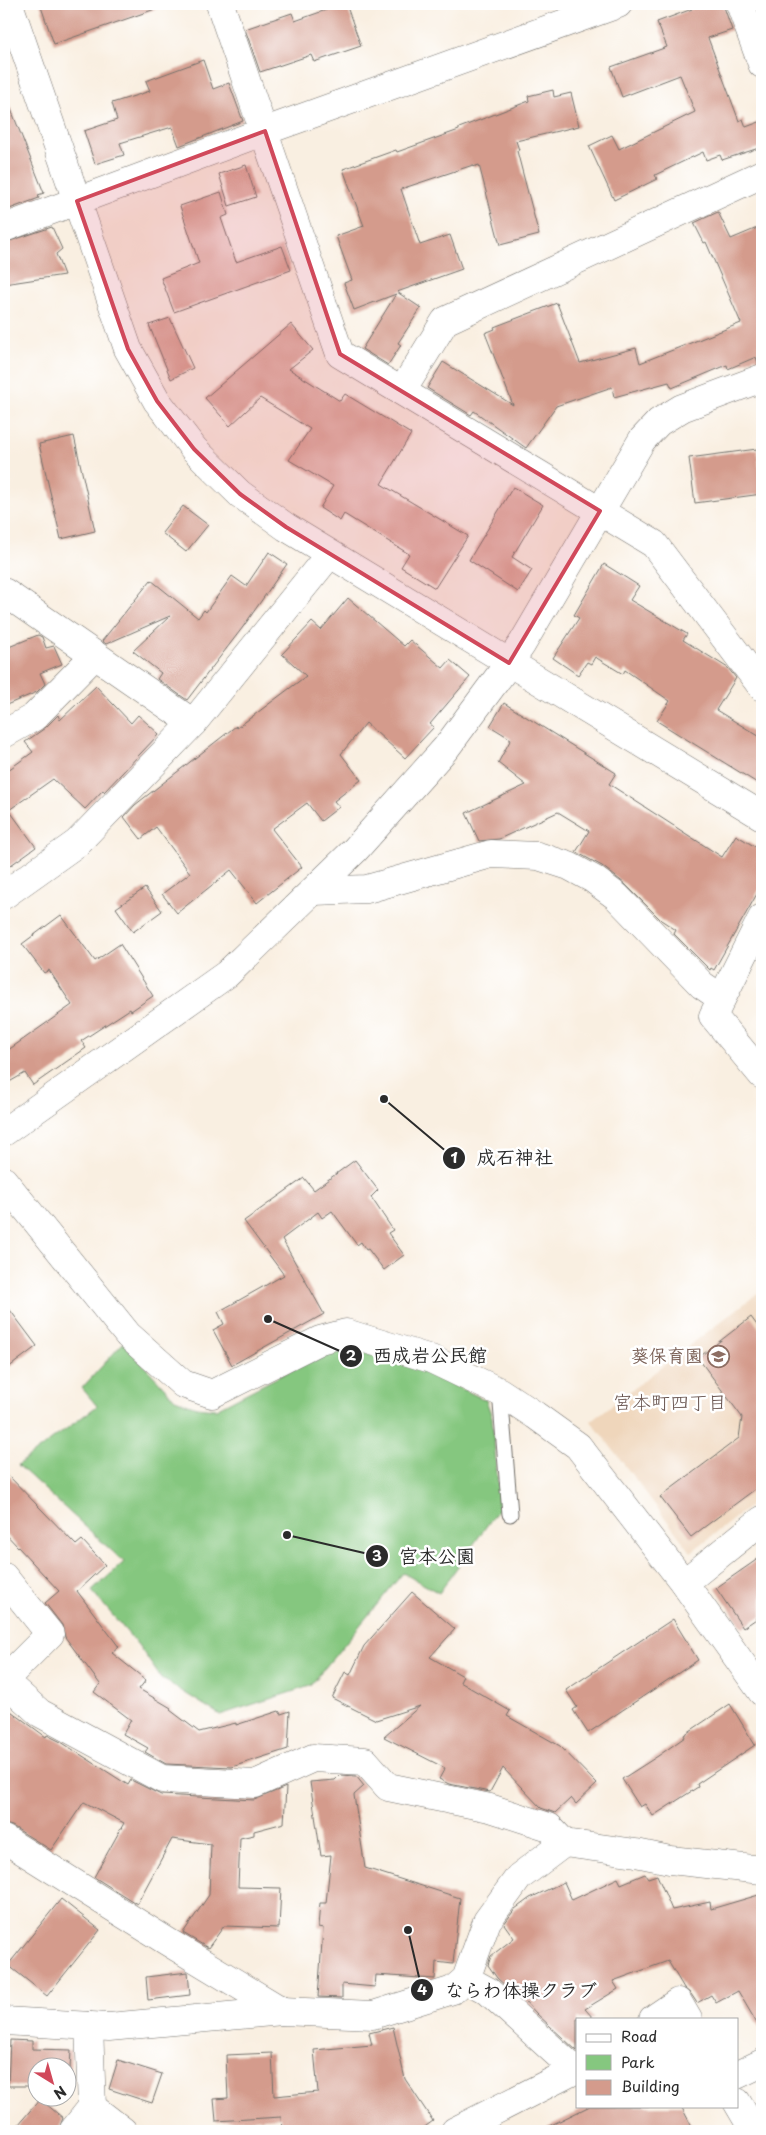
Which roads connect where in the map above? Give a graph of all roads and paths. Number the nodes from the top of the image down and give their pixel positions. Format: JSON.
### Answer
{"nodes":[{"id":1,"x":9,"y":4,"type":"edge"},
{"id":2,"x":220,"y":4,"type":"edge"},
{"id":3,"x":618,"y":4,"type":"edge"},
{"id":4,"x":740,"y":4,"type":"edge"},
{"id":5,"x":762,"y":64,"type":"edge"},
{"id":6,"x":265,"y":131,"type":"junction"},
{"id":7,"x":762,"y":174,"type":"edge"},
{"id":8,"x":77,"y":201,"type":"junction"},
{"id":9,"x":4,"y":228,"type":"edge"},
{"id":10,"x":762,"y":378,"type":"edge"},
{"id":11,"x":402,"y":390,"type":"junction"},
{"id":12,"x":600,"y":511,"type":"junction"},
{"id":13,"x":329,"y":555,"type":"junction"},
{"id":14,"x":4,"y":592,"type":"edge"},
{"id":15,"x":95,"y":655,"type":"junction"},
{"id":16,"x":509,"y":664,"type":"junction"},
{"id":17,"x":762,"y":687,"type":"edge"},
{"id":18,"x":193,"y":723,"type":"junction"},
{"id":19,"x":4,"y":734,"type":"edge"},
{"id":20,"x":762,"y":816,"type":"edge"},
{"id":21,"x":314,"y":891,"type":"junction"},
{"id":22,"x":4,"y":895,"type":"edge"},
{"id":23,"x":761,"y":924,"type":"edge"},
{"id":24,"x":721,"y":998,"type":"junction"},
{"id":25,"x":762,"y":1075,"type":"edge"},
{"id":26,"x":4,"y":1132,"type":"edge"},
{"id":27,"x":4,"y":1181,"type":"edge"},
{"id":28,"x":500,"y":1392,"type":"junction"},
{"id":29,"x":510,"y":1514,"type":"dead end"},
{"id":30,"x":762,"y":1520,"type":"edge"},
{"id":31,"x":4,"y":1577,"type":"edge"},
{"id":32,"x":684,"y":1583,"type":"junction"},
{"id":33,"x":4,"y":1680,"type":"edge"},
{"id":34,"x":762,"y":1692,"type":"edge"},
{"id":35,"x":4,"y":1839,"type":"edge"},
{"id":36,"x":564,"y":1843,"type":"junction"},
{"id":37,"x":762,"y":1870,"type":"edge"},
{"id":38,"x":466,"y":1979,"type":"junction"},
{"id":39,"x":282,"y":2011,"type":"junction"},
{"id":40,"x":654,"y":2018,"type":"edge"},
{"id":41,"x":687,"y":2018,"type":"edge"},
{"id":42,"x":4,"y":2020,"type":"edge"},
{"id":43,"x":90,"y":2026,"type":"junction"},
{"id":44,"x":762,"y":2062,"type":"edge"},
{"id":45,"x":576,"y":2070,"type":"edge"},
{"id":46,"x":738,"y":2075,"type":"edge"},
{"id":47,"x":738,"y":2104,"type":"edge"},
{"id":48,"x":92,"y":2106,"type":"junction"},
{"id":49,"x":73,"y":2131,"type":"edge"},
{"id":50,"x":123,"y":2131,"type":"edge"},
{"id":51,"x":455,"y":2131,"type":"edge"},
{"id":52,"x":754,"y":2131,"type":"edge"}],
"edges":[{"from":1,"to":8,"type":"street"},
{"from":2,"to":6,"type":"street"},
{"from":3,"to":6,"type":"street"},
{"from":4,"to":5,"type":"street"},
{"from":6,"to":8,"type":"street"},
{"from":6,"to":11,"type":"street"},
{"from":7,"to":11,"type":"street"},
{"from":8,"to":9,"type":"street"},
{"from":8,"to":13,"type":"street"},
{"from":10,"to":12,"type":"street"},
{"from":11,"to":12,"type":"street"},
{"from":12,"to":16,"type":"street"},
{"from":12,"to":17,"type":"street"},
{"from":13,"to":16,"type":"street"},
{"from":13,"to":18,"type":"street"},
{"from":14,"to":15,"type":"street"},
{"from":15,"to":18,"type":"street"},
{"from":15,"to":19,"type":"street"},
{"from":16,"to":20,"type":"street"},
{"from":16,"to":21,"type":"street"},
{"from":18,"to":22,"type":"street"},
{"from":21,"to":24,"type":"street"},
{"from":21,"to":26,"type":"street"},
{"from":23,"to":24,"type":"street"},
{"from":24,"to":25,"type":"street"},
{"from":27,"to":28,"type":"street"},
{"from":28,"to":29,"type":"lane"},
{"from":28,"to":32,"type":"street"},
{"from":30,"to":32,"type":"street"},
{"from":31,"to":33,"type":"street"},
{"from":32,"to":34,"type":"street"},
{"from":33,"to":36,"type":"street"},
{"from":35,"to":39,"type":"street"},
{"from":36,"to":37,"type":"street"},
{"from":36,"to":38,"type":"street"},
{"from":38,"to":39,"type":"street"},
{"from":38,"to":45,"type":"street"},
{"from":39,"to":43,"type":"street"},
{"from":40,"to":41,"type":"street"},
{"from":42,"to":43,"type":"street"},
{"from":43,"to":48,"type":"street"},
{"from":44,"to":46,"type":"street"},
{"from":45,"to":51,"type":"street"},
{"from":47,"to":52,"type":"street"},
{"from":48,"to":49,"type":"street"},
{"from":48,"to":50,"type":"street"}]}
